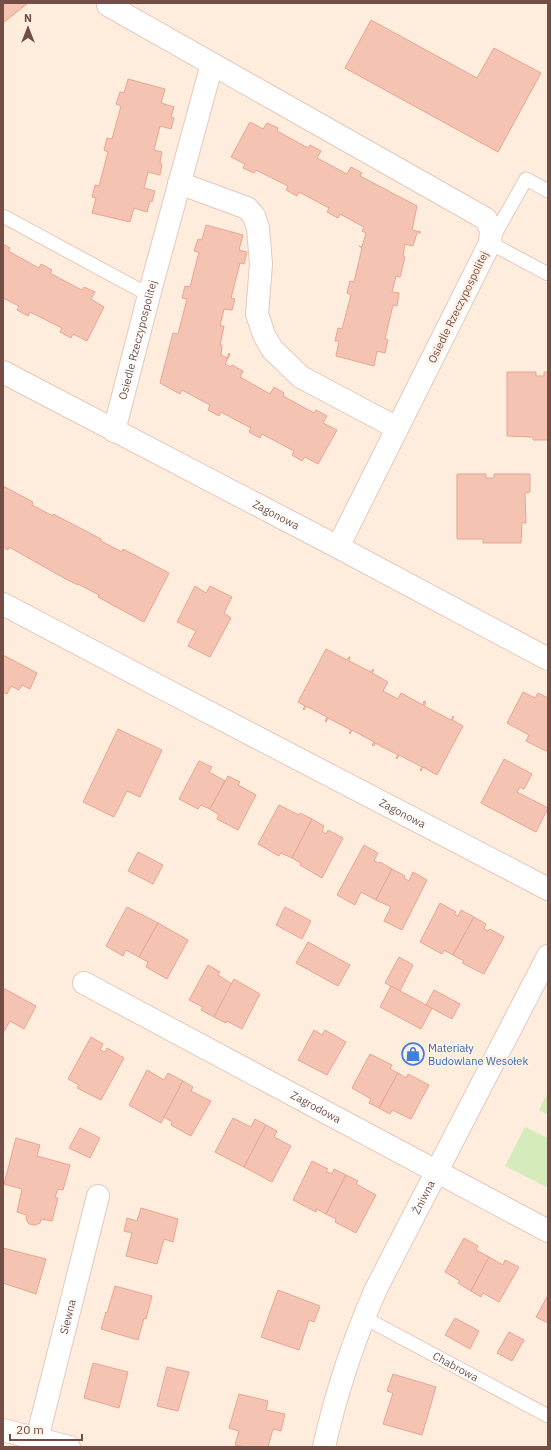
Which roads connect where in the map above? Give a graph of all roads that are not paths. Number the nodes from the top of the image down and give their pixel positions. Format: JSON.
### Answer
{"nodes":[{"id":1,"x":108,"y":5,"type":"dead end"},
{"id":2,"x":212,"y":64,"type":"junction"},
{"id":3,"x":179,"y":183,"type":"junction"},
{"id":4,"x":548,"y":191,"type":"edge"},
{"id":5,"x":3,"y":216,"type":"edge"},
{"id":6,"x":490,"y":243,"type":"junction"},
{"id":7,"x":548,"y":274,"type":"edge"},
{"id":8,"x":149,"y":295,"type":"junction"},
{"id":9,"x":3,"y":372,"type":"edge"},
{"id":10,"x":397,"y":428,"type":"junction"},
{"id":11,"x":114,"y":431,"type":"junction"},
{"id":12,"x":338,"y":547,"type":"junction"},
{"id":13,"x":3,"y":604,"type":"edge"},
{"id":14,"x":548,"y":659,"type":"edge"},
{"id":15,"x":548,"y":889,"type":"edge"},
{"id":16,"x":548,"y":956,"type":"edge"},
{"id":17,"x":84,"y":983,"type":"dead end"},
{"id":18,"x":437,"y":1171,"type":"junction"},
{"id":19,"x":98,"y":1196,"type":"dead end"},
{"id":20,"x":548,"y":1231,"type":"edge"},
{"id":21,"x":364,"y":1317,"type":"junction"},
{"id":22,"x":548,"y":1416,"type":"edge"},
{"id":23,"x":3,"y":1430,"type":"edge"},
{"id":24,"x":37,"y":1439,"type":"junction"},
{"id":25,"x":70,"y":1447,"type":"edge"},
{"id":26,"x":324,"y":1447,"type":"edge"}],
"edges":[{"from":1,"to":2,"type":"street","name":"Osiedle Rzeczypospolitej"},
{"from":2,"to":3,"type":"street","name":"Osiedle Rzeczypospolitej"},
{"from":2,"to":6,"type":"street","name":"Osiedle Rzeczypospolitej"},
{"from":3,"to":8,"type":"street","name":"Osiedle Rzeczypospolitej"},
{"from":3,"to":10,"type":"street"},
{"from":4,"to":6,"type":"lane"},
{"from":5,"to":8,"type":"lane"},
{"from":6,"to":7,"type":"lane"},
{"from":6,"to":10,"type":"street","name":"Osiedle Rzeczypospolitej"},
{"from":8,"to":11,"type":"street","name":"Osiedle Rzeczypospolitej"},
{"from":9,"to":11,"type":"street","name":"Zagonowa"},
{"from":10,"to":12,"type":"street","name":"Osiedle Rzeczypospolitej"},
{"from":11,"to":12,"type":"street","name":"Zagonowa"},
{"from":12,"to":14,"type":"street","name":"Zagonowa"},
{"from":13,"to":15,"type":"street","name":"Zagonowa"},
{"from":16,"to":18,"type":"street","name":"Żniwna"},
{"from":17,"to":18,"type":"street","name":"Zagrodowa"},
{"from":18,"to":20,"type":"street","name":"Zagrodowa"},
{"from":18,"to":21,"type":"street","name":"Żniwna"},
{"from":19,"to":24,"type":"street","name":"Siewna"},
{"from":21,"to":22,"type":"lane","name":"Chabrowa"},
{"from":21,"to":26,"type":"street","name":"Żniwna"},
{"from":23,"to":24,"type":"street"},
{"from":24,"to":25,"type":"street"}]}
